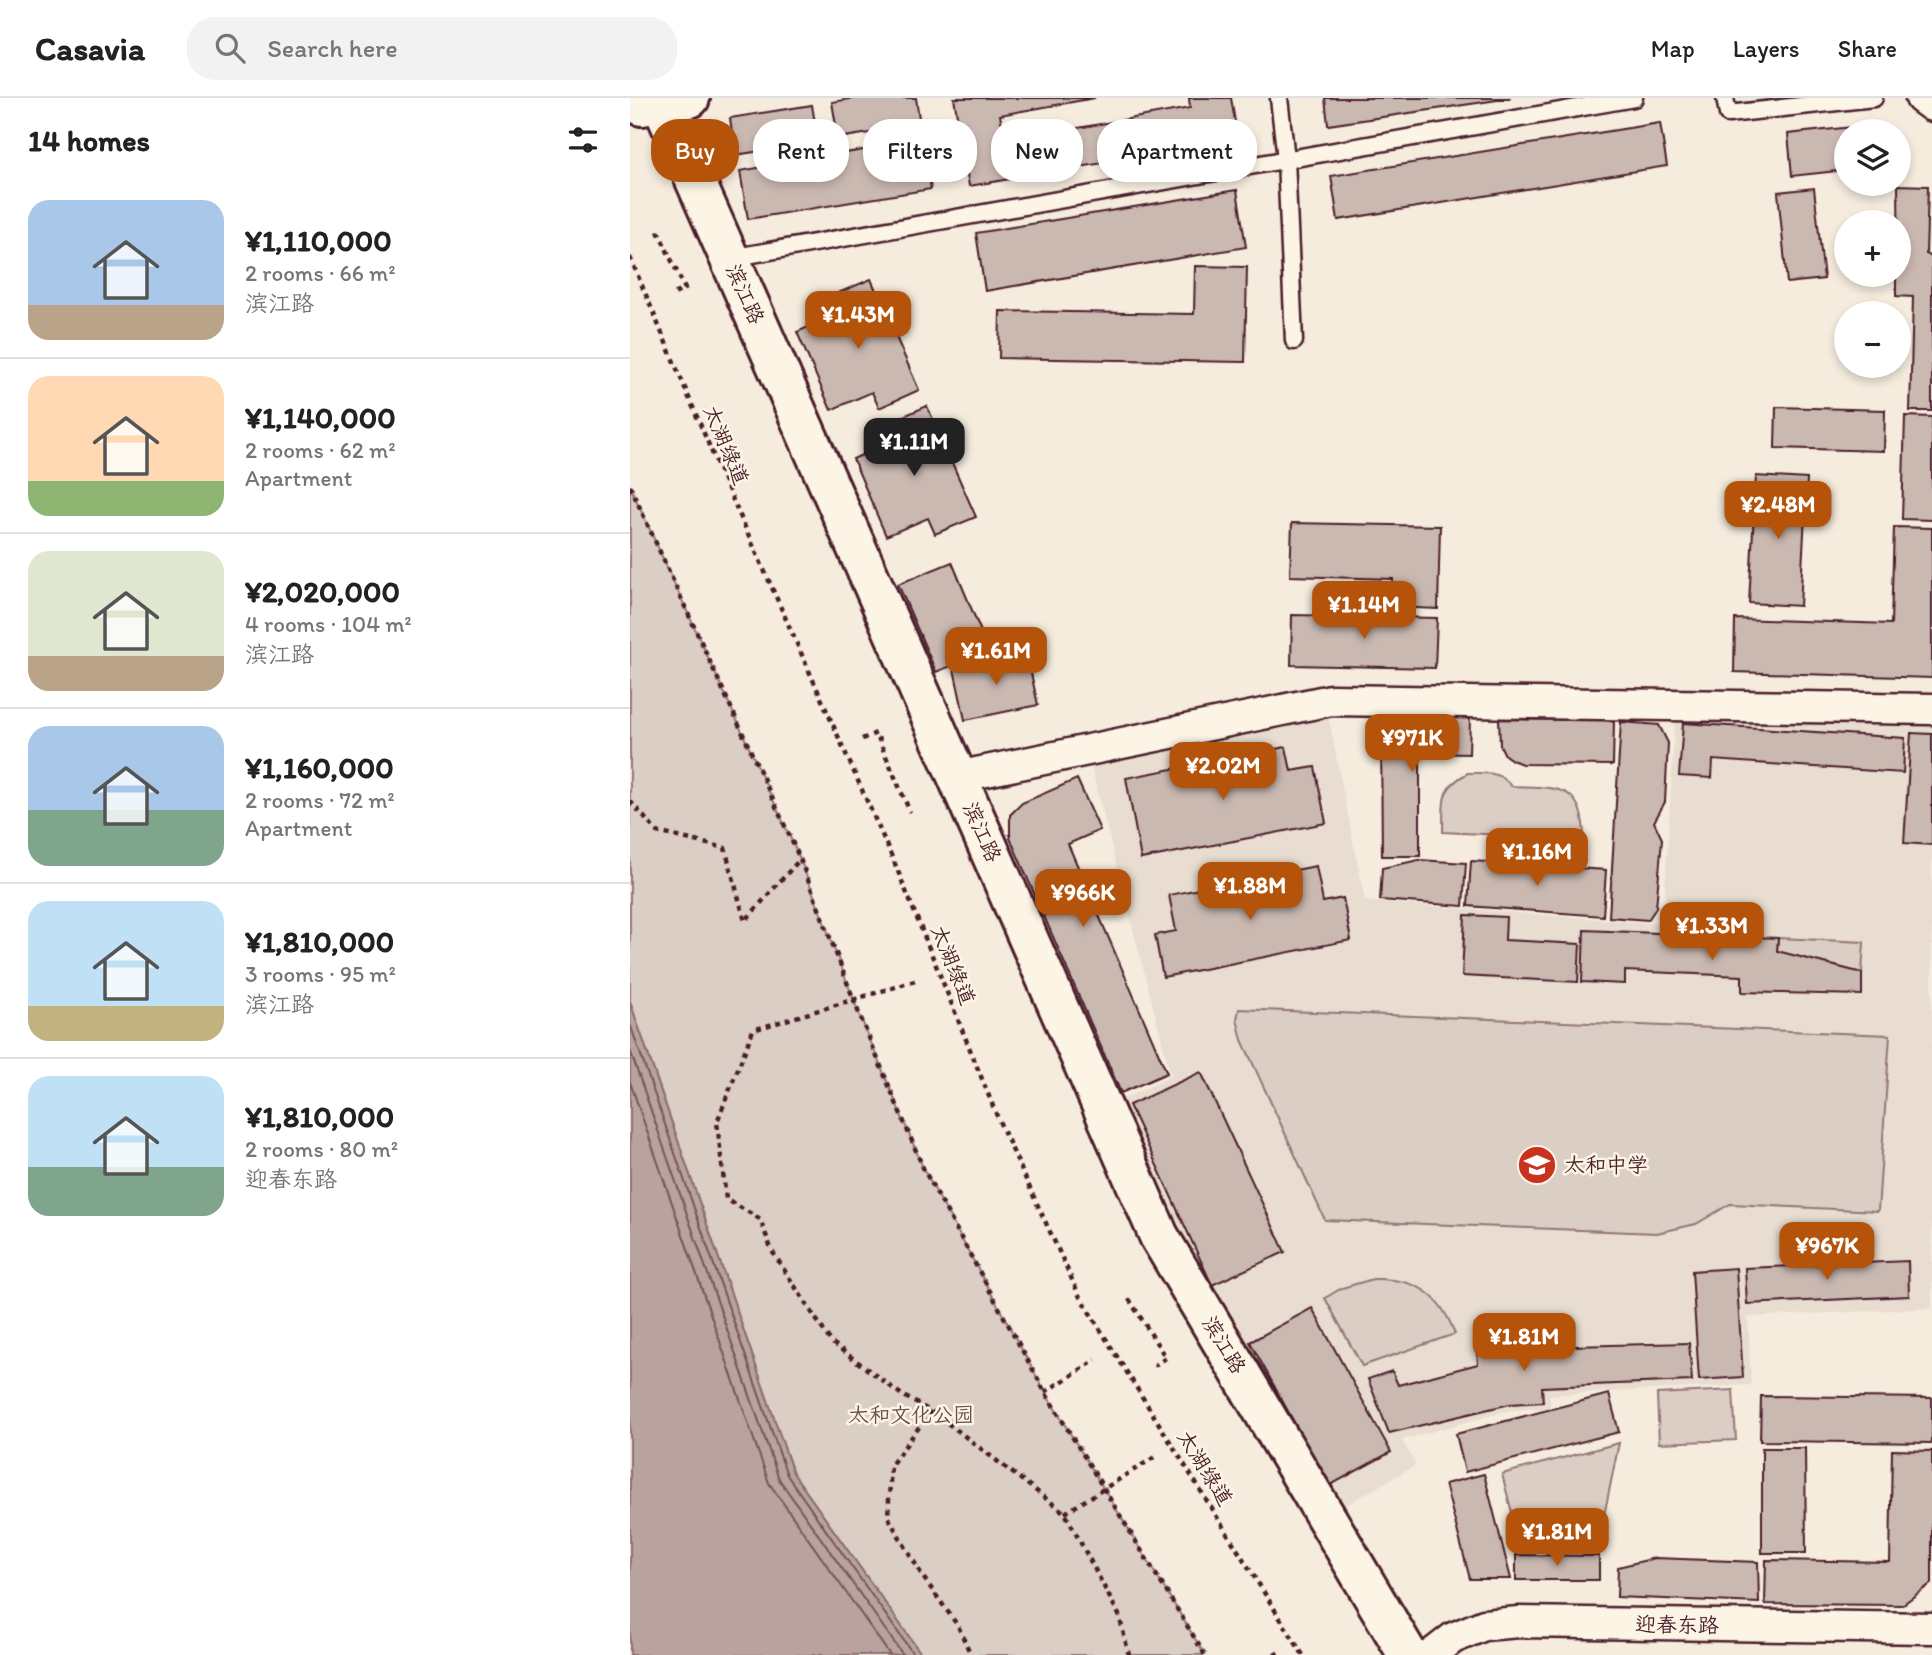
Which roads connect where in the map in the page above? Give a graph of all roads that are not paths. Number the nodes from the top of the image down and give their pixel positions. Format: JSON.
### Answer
{"nodes":[{"id":1,"x":1279,"y":98,"type":"edge"},
{"id":2,"x":1634,"y":98,"type":"edge"},
{"id":3,"x":1725,"y":98,"type":"edge"},
{"id":4,"x":1874,"y":98,"type":"edge"},
{"id":5,"x":1921,"y":98,"type":"edge"},
{"id":6,"x":658,"y":101,"type":"edge"},
{"id":7,"x":1932,"y":106,"type":"edge"},
{"id":8,"x":1286,"y":159,"type":"junction"},
{"id":9,"x":730,"y":258,"type":"junction"},
{"id":10,"x":1294,"y":341,"type":"dead end"},
{"id":11,"x":1932,"y":709,"type":"edge"},
{"id":12,"x":957,"y":777,"type":"junction"},
{"id":13,"x":1932,"y":1628,"type":"edge"},
{"id":14,"x":1380,"y":1655,"type":"edge"},
{"id":15,"x":1408,"y":1655,"type":"edge"},
{"id":16,"x":1431,"y":1655,"type":"edge"}],
"edges":[{"from":1,"to":8,"type":"lane"},
{"from":2,"to":8,"type":"lane"},
{"from":3,"to":4,"type":"lane"},
{"from":5,"to":7,"type":"street"},
{"from":6,"to":9,"type":"main road","name":"滨江路"},
{"from":6,"to":14,"type":"main road","name":"滨江路"},
{"from":8,"to":9,"type":"lane"},
{"from":8,"to":10,"type":"lane"},
{"from":9,"to":12,"type":"main road","name":"滨江路"},
{"from":11,"to":12,"type":"street"},
{"from":12,"to":15,"type":"main road","name":"滨江路"},
{"from":13,"to":16,"type":"street","name":"迎春东路"}]}
